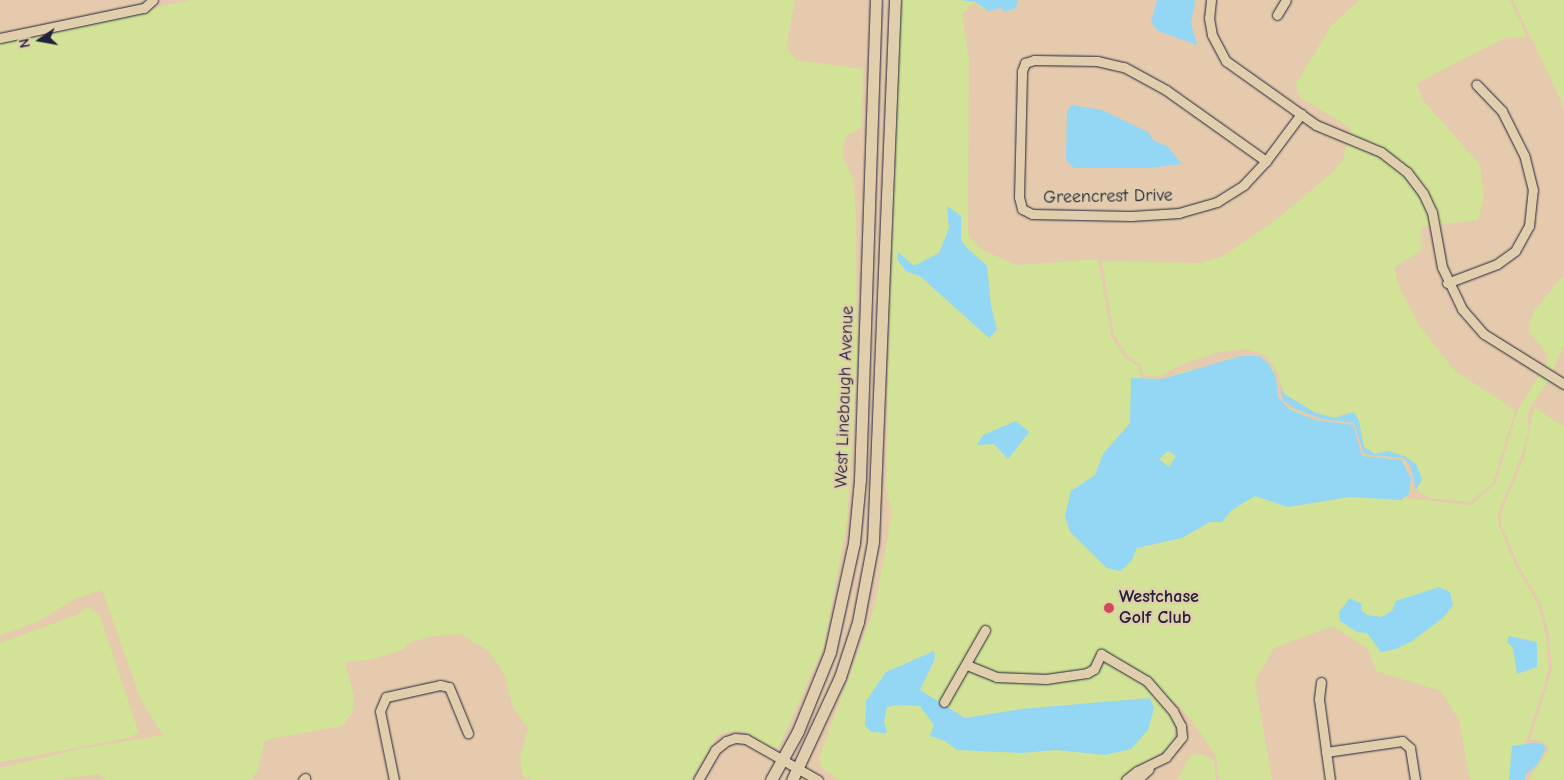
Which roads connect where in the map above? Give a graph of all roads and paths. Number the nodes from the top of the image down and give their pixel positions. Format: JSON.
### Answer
{"nodes":[{"id":1,"x":153,"y":0,"type":"edge"},
{"id":2,"x":1212,"y":0,"type":"edge"},
{"id":3,"x":1286,"y":0,"type":"edge"},
{"id":4,"x":876,"y":4,"type":"edge"},
{"id":5,"x":895,"y":5,"type":"edge"},
{"id":6,"x":1277,"y":15,"type":"dead end"},
{"id":7,"x":0,"y":38,"type":"edge"},
{"id":8,"x":1476,"y":84,"type":"dead end"},
{"id":9,"x":1302,"y":114,"type":"junction"},
{"id":10,"x":1266,"y":161,"type":"junction"},
{"id":11,"x":1447,"y":283,"type":"junction"},
{"id":12,"x":1564,"y":384,"type":"edge"},
{"id":13,"x":985,"y":630,"type":"dead end"},
{"id":14,"x":967,"y":665,"type":"junction"},
{"id":15,"x":1321,"y":682,"type":"dead end"},
{"id":16,"x":944,"y":702,"type":"dead end"},
{"id":17,"x":468,"y":733,"type":"dead end"},
{"id":18,"x":1326,"y":752,"type":"junction"},
{"id":19,"x":783,"y":760,"type":"junction"},
{"id":20,"x":1155,"y":763,"type":"junction"},
{"id":21,"x":799,"y":769,"type":"junction"},
{"id":22,"x":394,"y":780,"type":"edge"},
{"id":23,"x":698,"y":780,"type":"edge"},
{"id":24,"x":771,"y":780,"type":"edge"},
{"id":25,"x":792,"y":780,"type":"edge"},
{"id":26,"x":818,"y":780,"type":"edge"},
{"id":27,"x":1126,"y":780,"type":"edge"},
{"id":28,"x":1137,"y":780,"type":"edge"},
{"id":29,"x":1330,"y":780,"type":"edge"},
{"id":30,"x":1415,"y":780,"type":"edge"}],
"edges":[{"from":1,"to":7,"type":"street"},
{"from":2,"to":9,"type":"street"},
{"from":3,"to":6,"type":"street"},
{"from":4,"to":5,"type":"main road"},
{"from":4,"to":19,"type":"main road","name":"West Linebaugh Avenue"},
{"from":5,"to":21,"type":"main road","name":"West Linebaugh Avenue"},
{"from":8,"to":11,"type":"street"},
{"from":9,"to":10,"type":"street","name":"Greencrest Drive"},
{"from":9,"to":11,"type":"street"},
{"from":10,"to":10,"type":"street","name":"Greencrest Drive"},
{"from":11,"to":12,"type":"street"},
{"from":13,"to":14,"type":"street"},
{"from":14,"to":16,"type":"street"},
{"from":14,"to":20,"type":"street"},
{"from":15,"to":18,"type":"street"},
{"from":17,"to":22,"type":"street"},
{"from":18,"to":29,"type":"street"},
{"from":18,"to":30,"type":"street"},
{"from":19,"to":21,"type":"street"},
{"from":19,"to":23,"type":"street"},
{"from":19,"to":24,"type":"main road","name":"West Linebaugh Avenue"},
{"from":20,"to":27,"type":"street"},
{"from":20,"to":28,"type":"street"},
{"from":21,"to":25,"type":"main road","name":"West Linebaugh Avenue"},
{"from":21,"to":26,"type":"street"}]}
